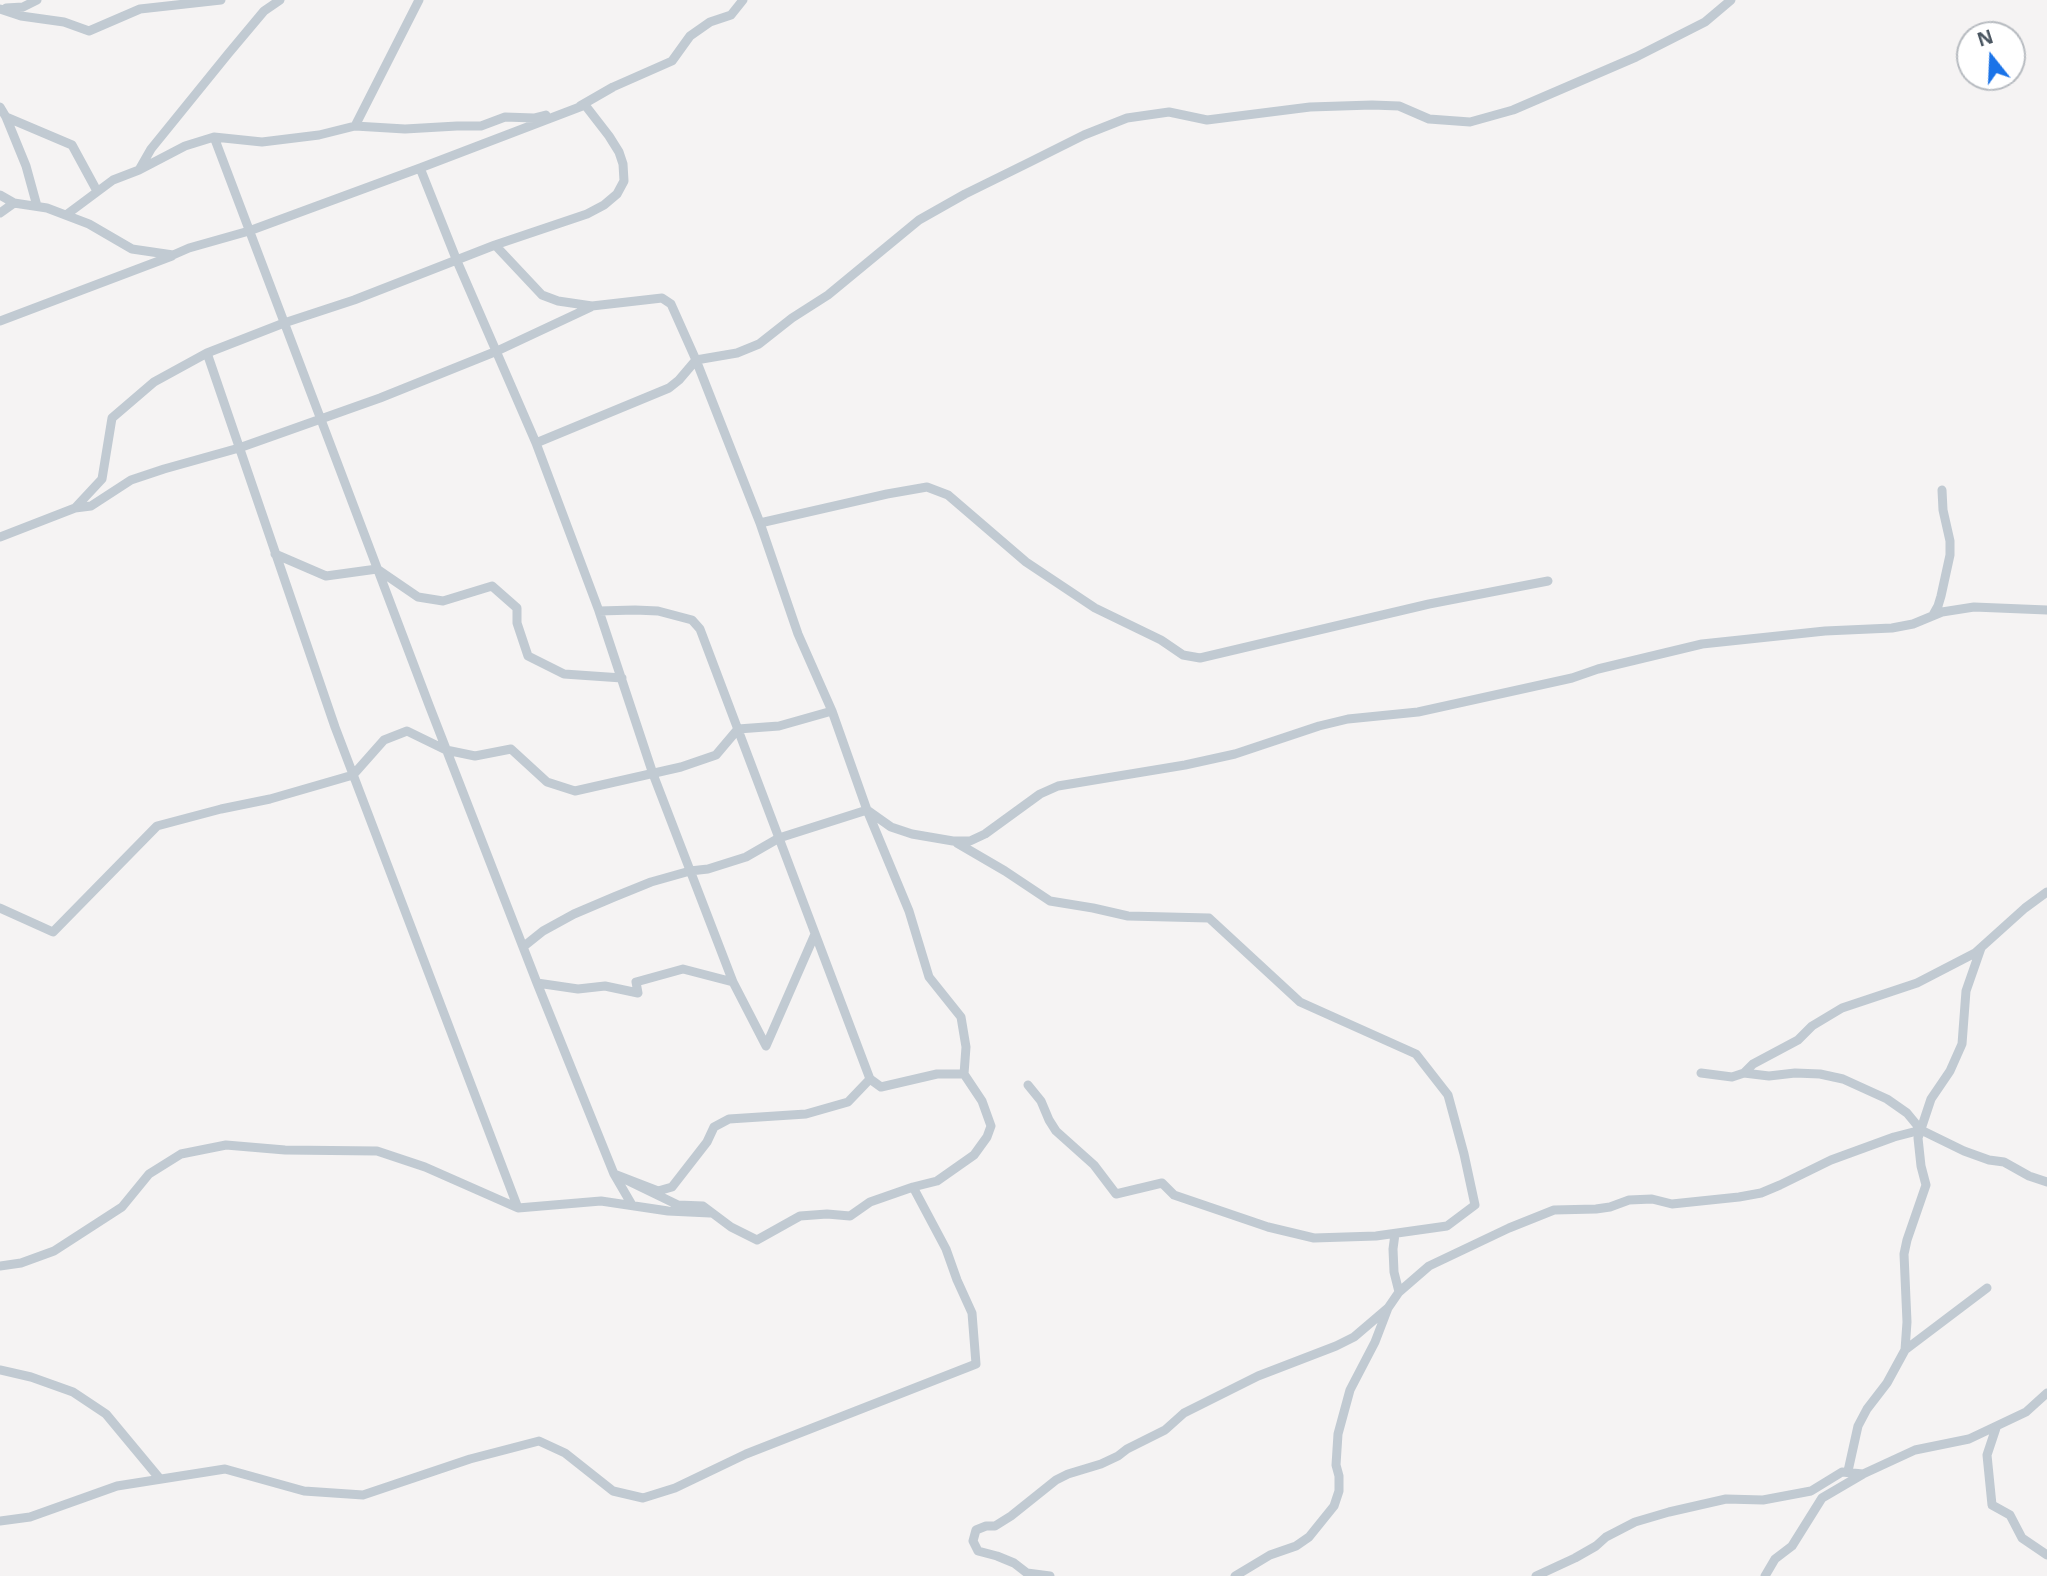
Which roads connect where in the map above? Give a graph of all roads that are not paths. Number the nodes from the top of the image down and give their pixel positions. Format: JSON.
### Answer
{"nodes":[{"id":1,"x":37,"y":0,"type":"edge"},
{"id":2,"x":215,"y":0,"type":"edge"},
{"id":3,"x":280,"y":0,"type":"edge"},
{"id":4,"x":419,"y":0,"type":"edge"},
{"id":5,"x":743,"y":0,"type":"edge"},
{"id":6,"x":1731,"y":0,"type":"edge"},
{"id":7,"x":0,"y":9,"type":"edge"},
{"id":8,"x":585,"y":105,"type":"junction"},
{"id":9,"x":0,"y":106,"type":"edge"},
{"id":10,"x":10,"y":118,"type":"junction"},
{"id":11,"x":355,"y":125,"type":"junction"},
{"id":12,"x":214,"y":137,"type":"junction"},
{"id":13,"x":420,"y":169,"type":"junction"},
{"id":14,"x":139,"y":170,"type":"junction"},
{"id":15,"x":97,"y":191,"type":"junction"},
{"id":16,"x":0,"y":195,"type":"edge"},
{"id":17,"x":14,"y":203,"type":"junction"},
{"id":18,"x":37,"y":206,"type":"junction"},
{"id":19,"x":0,"y":212,"type":"edge"},
{"id":20,"x":66,"y":215,"type":"junction"},
{"id":21,"x":249,"y":231,"type":"junction"},
{"id":22,"x":495,"y":245,"type":"junction"},
{"id":23,"x":173,"y":255,"type":"junction"},
{"id":24,"x":457,"y":261,"type":"junction"},
{"id":25,"x":592,"y":306,"type":"junction"},
{"id":26,"x":0,"y":321,"type":"edge"},
{"id":27,"x":284,"y":323,"type":"junction"},
{"id":28,"x":496,"y":351,"type":"junction"},
{"id":29,"x":206,"y":353,"type":"junction"},
{"id":30,"x":696,"y":360,"type":"junction"},
{"id":31,"x":321,"y":420,"type":"junction"},
{"id":32,"x":536,"y":443,"type":"junction"},
{"id":33,"x":239,"y":448,"type":"junction"},
{"id":34,"x":1942,"y":489,"type":"dead end"},
{"id":35,"x":75,"y":508,"type":"junction"},
{"id":36,"x":760,"y":523,"type":"junction"},
{"id":37,"x":0,"y":537,"type":"edge"},
{"id":38,"x":275,"y":554,"type":"junction"},
{"id":39,"x":377,"y":569,"type":"junction"},
{"id":40,"x":1548,"y":581,"type":"dead end"},
{"id":41,"x":2047,"y":610,"type":"edge"},
{"id":42,"x":600,"y":611,"type":"junction"},
{"id":43,"x":1932,"y":616,"type":"junction"},
{"id":44,"x":622,"y":678,"type":"junction"},
{"id":45,"x":832,"y":711,"type":"junction"},
{"id":46,"x":738,"y":729,"type":"junction"},
{"id":47,"x":446,"y":750,"type":"junction"},
{"id":48,"x":653,"y":774,"type":"junction"},
{"id":49,"x":353,"y":775,"type":"junction"},
{"id":50,"x":867,"y":810,"type":"junction"},
{"id":51,"x":779,"y":838,"type":"junction"},
{"id":52,"x":953,"y":841,"type":"junction"},
{"id":53,"x":690,"y":871,"type":"junction"},
{"id":54,"x":2047,"y":892,"type":"edge"},
{"id":55,"x":0,"y":908,"type":"edge"},
{"id":56,"x":815,"y":934,"type":"junction"},
{"id":57,"x":523,"y":947,"type":"junction"},
{"id":58,"x":1981,"y":947,"type":"junction"},
{"id":59,"x":733,"y":982,"type":"junction"},
{"id":60,"x":537,"y":983,"type":"junction"},
{"id":61,"x":1701,"y":1073,"type":"dead end"},
{"id":62,"x":1744,"y":1073,"type":"junction"},
{"id":63,"x":964,"y":1074,"type":"junction"},
{"id":64,"x":870,"y":1079,"type":"junction"},
{"id":65,"x":1028,"y":1085,"type":"dead end"},
{"id":66,"x":1922,"y":1130,"type":"junction"},
{"id":67,"x":614,"y":1174,"type":"junction"},
{"id":68,"x":2047,"y":1182,"type":"edge"},
{"id":69,"x":914,"y":1186,"type":"junction"},
{"id":70,"x":632,"y":1205,"type":"junction"},
{"id":71,"x":518,"y":1208,"type":"junction"},
{"id":72,"x":712,"y":1213,"type":"junction"},
{"id":73,"x":1395,"y":1234,"type":"junction"},
{"id":74,"x":0,"y":1266,"type":"edge"},
{"id":75,"x":1987,"y":1288,"type":"dead end"},
{"id":76,"x":1399,"y":1292,"type":"junction"},
{"id":77,"x":1388,"y":1308,"type":"junction"},
{"id":78,"x":1905,"y":1349,"type":"junction"},
{"id":79,"x":0,"y":1370,"type":"edge"},
{"id":80,"x":2047,"y":1393,"type":"edge"},
{"id":81,"x":1996,"y":1428,"type":"junction"},
{"id":82,"x":1848,"y":1471,"type":"junction"},
{"id":83,"x":1863,"y":1474,"type":"junction"},
{"id":84,"x":160,"y":1479,"type":"junction"},
{"id":85,"x":0,"y":1521,"type":"edge"},
{"id":86,"x":2047,"y":1555,"type":"edge"},
{"id":87,"x":1050,"y":1576,"type":"edge"},
{"id":88,"x":1236,"y":1576,"type":"edge"},
{"id":89,"x":1536,"y":1576,"type":"edge"},
{"id":90,"x":1765,"y":1576,"type":"edge"}],
"edges":[{"from":1,"to":7,"type":"street"},
{"from":2,"to":7,"type":"street"},
{"from":3,"to":14,"type":"street"},
{"from":4,"to":11,"type":"street"},
{"from":5,"to":8,"type":"street"},
{"from":6,"to":30,"type":"street"},
{"from":8,"to":11,"type":"street"},
{"from":8,"to":13,"type":"street"},
{"from":8,"to":22,"type":"street"},
{"from":9,"to":10,"type":"street"},
{"from":10,"to":15,"type":"street"},
{"from":10,"to":18,"type":"street"},
{"from":11,"to":12,"type":"street"},
{"from":12,"to":14,"type":"street"},
{"from":12,"to":21,"type":"street"},
{"from":13,"to":21,"type":"street"},
{"from":13,"to":24,"type":"street"},
{"from":14,"to":15,"type":"street"},
{"from":15,"to":20,"type":"street"},
{"from":16,"to":17,"type":"street"},
{"from":17,"to":18,"type":"street"},
{"from":17,"to":19,"type":"street"},
{"from":18,"to":20,"type":"street"},
{"from":20,"to":23,"type":"street"},
{"from":21,"to":23,"type":"street"},
{"from":21,"to":27,"type":"street"},
{"from":22,"to":24,"type":"street"},
{"from":22,"to":25,"type":"street"},
{"from":23,"to":26,"type":"street"},
{"from":24,"to":27,"type":"street"},
{"from":24,"to":28,"type":"street"},
{"from":25,"to":28,"type":"street"},
{"from":25,"to":30,"type":"street"},
{"from":27,"to":29,"type":"street"},
{"from":27,"to":31,"type":"street"},
{"from":28,"to":31,"type":"street"},
{"from":28,"to":32,"type":"street"},
{"from":29,"to":33,"type":"street"},
{"from":29,"to":35,"type":"street"},
{"from":30,"to":32,"type":"street"},
{"from":30,"to":36,"type":"street"},
{"from":31,"to":33,"type":"street"},
{"from":31,"to":39,"type":"street"},
{"from":32,"to":42,"type":"street"},
{"from":33,"to":35,"type":"street"},
{"from":33,"to":38,"type":"street"},
{"from":34,"to":43,"type":"street"},
{"from":35,"to":37,"type":"street"},
{"from":36,"to":40,"type":"street"},
{"from":36,"to":45,"type":"street"},
{"from":38,"to":39,"type":"street"},
{"from":38,"to":49,"type":"street"},
{"from":39,"to":44,"type":"street"},
{"from":39,"to":47,"type":"street"},
{"from":41,"to":43,"type":"street"},
{"from":42,"to":44,"type":"street"},
{"from":42,"to":46,"type":"street"},
{"from":43,"to":52,"type":"street"},
{"from":44,"to":48,"type":"street"},
{"from":45,"to":46,"type":"street"},
{"from":45,"to":50,"type":"street"},
{"from":46,"to":48,"type":"street"},
{"from":46,"to":51,"type":"street"},
{"from":47,"to":48,"type":"street"},
{"from":47,"to":49,"type":"street"},
{"from":47,"to":57,"type":"street"},
{"from":48,"to":53,"type":"street"},
{"from":49,"to":55,"type":"street"},
{"from":49,"to":71,"type":"street"},
{"from":50,"to":51,"type":"street"},
{"from":50,"to":52,"type":"street"},
{"from":50,"to":63,"type":"street"},
{"from":51,"to":53,"type":"street"},
{"from":51,"to":56,"type":"street"},
{"from":52,"to":73,"type":"street"},
{"from":53,"to":57,"type":"street"},
{"from":53,"to":59,"type":"street"},
{"from":54,"to":58,"type":"street"},
{"from":56,"to":59,"type":"street"},
{"from":56,"to":64,"type":"street"},
{"from":57,"to":60,"type":"street"},
{"from":58,"to":62,"type":"street"},
{"from":58,"to":66,"type":"street"},
{"from":59,"to":60,"type":"street"},
{"from":60,"to":67,"type":"street"},
{"from":61,"to":62,"type":"street"},
{"from":62,"to":66,"type":"street"},
{"from":63,"to":64,"type":"street"},
{"from":63,"to":69,"type":"street"},
{"from":64,"to":67,"type":"street"},
{"from":65,"to":73,"type":"street"},
{"from":66,"to":68,"type":"street"},
{"from":66,"to":76,"type":"street"},
{"from":66,"to":78,"type":"street"},
{"from":67,"to":70,"type":"street"},
{"from":67,"to":72,"type":"street"},
{"from":69,"to":72,"type":"street"},
{"from":69,"to":84,"type":"street"},
{"from":70,"to":71,"type":"street"},
{"from":70,"to":72,"type":"street"},
{"from":71,"to":74,"type":"street"},
{"from":73,"to":76,"type":"street"},
{"from":75,"to":78,"type":"street"},
{"from":76,"to":77,"type":"street"},
{"from":77,"to":87,"type":"street"},
{"from":77,"to":88,"type":"street"},
{"from":78,"to":82,"type":"street"},
{"from":79,"to":84,"type":"street"},
{"from":80,"to":81,"type":"street"},
{"from":81,"to":83,"type":"street"},
{"from":81,"to":86,"type":"street"},
{"from":82,"to":83,"type":"street"},
{"from":82,"to":89,"type":"street"},
{"from":83,"to":90,"type":"street"},
{"from":84,"to":85,"type":"street"}]}
